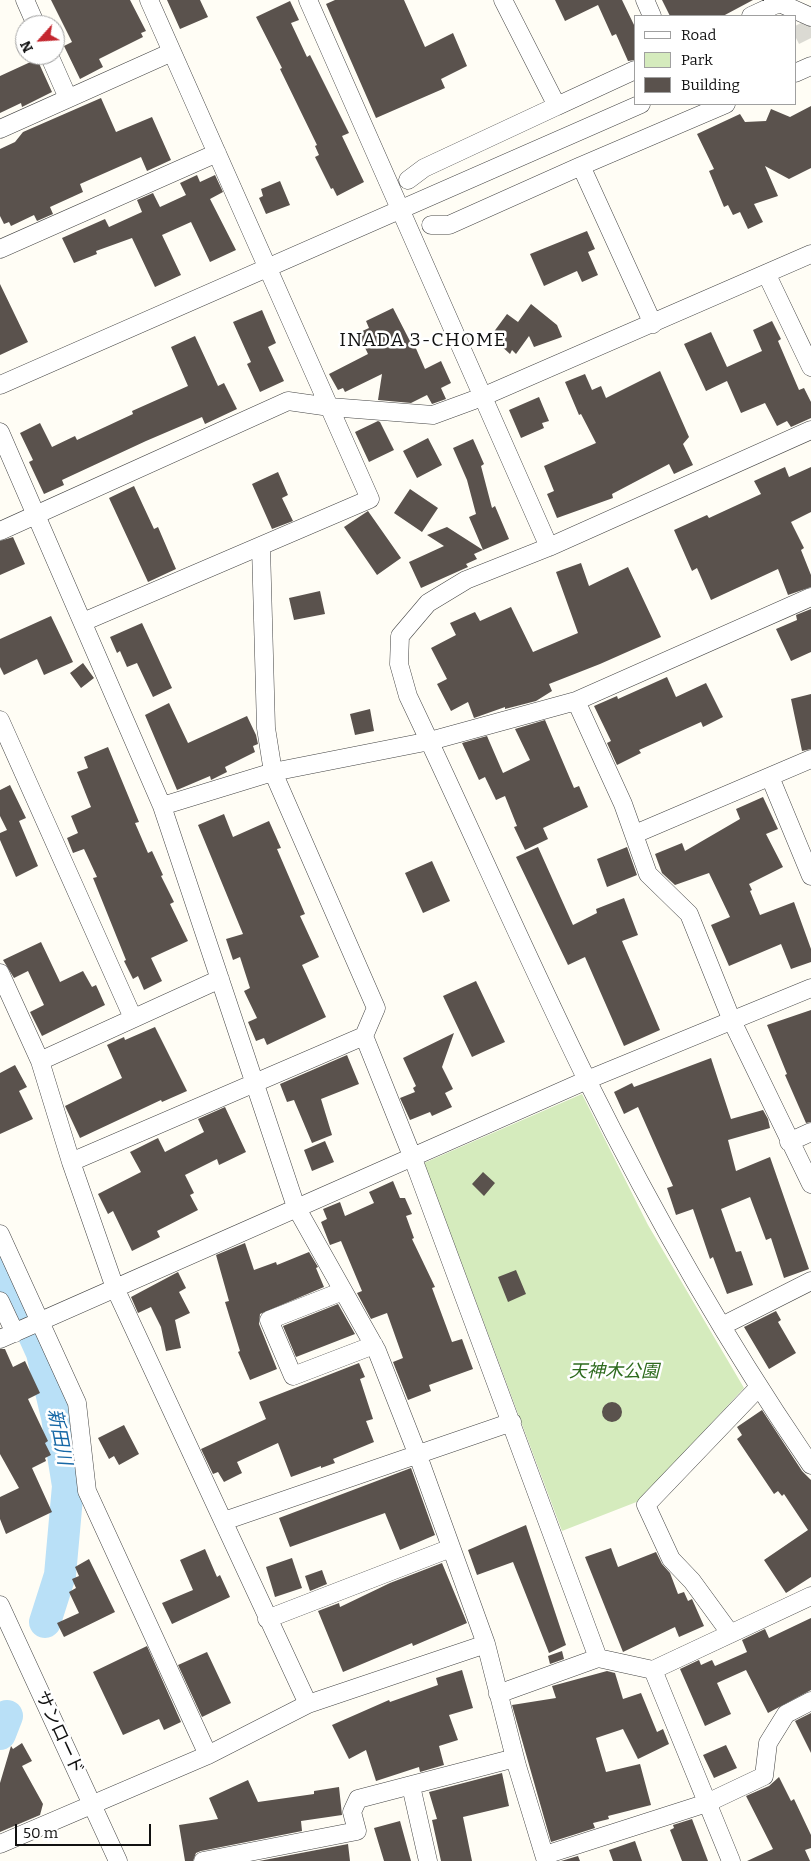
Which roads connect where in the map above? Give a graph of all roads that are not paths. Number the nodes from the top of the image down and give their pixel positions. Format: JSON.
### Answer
{"nodes":[{"id":1,"x":25,"y":0,"type":"edge"},
{"id":2,"x":149,"y":0,"type":"edge"},
{"id":3,"x":308,"y":0,"type":"edge"},
{"id":4,"x":504,"y":0,"type":"edge"},
{"id":5,"x":645,"y":0,"type":"edge"},
{"id":6,"x":776,"y":1,"type":"edge"},
{"id":7,"x":32,"y":15,"type":"edge"},
{"id":8,"x":652,"y":15,"type":"edge"},
{"id":9,"x":753,"y":15,"type":"edge"},
{"id":10,"x":811,"y":17,"type":"edge"},
{"id":11,"x":172,"y":52,"type":"junction"},
{"id":12,"x":54,"y":65,"type":"edge"},
{"id":13,"x":811,"y":66,"type":"edge"},
{"id":14,"x":634,"y":70,"type":"edge"},
{"id":15,"x":796,"y":73,"type":"edge"},
{"id":16,"x":68,"y":98,"type":"junction"},
{"id":17,"x":639,"y":105,"type":"edge"},
{"id":18,"x":724,"y":105,"type":"edge"},
{"id":19,"x":557,"y":106,"type":"junction"},
{"id":20,"x":0,"y":128,"type":"edge"},
{"id":21,"x":217,"y":153,"type":"junction"},
{"id":22,"x":581,"y":166,"type":"junction"},
{"id":23,"x":408,"y":180,"type":"dead end"},
{"id":24,"x":400,"y":210,"type":"junction"},
{"id":25,"x":431,"y":225,"type":"dead end"},
{"id":26,"x":0,"y":249,"type":"edge"},
{"id":27,"x":811,"y":254,"type":"edge"},
{"id":28,"x":268,"y":266,"type":"junction"},
{"id":29,"x":767,"y":275,"type":"junction"},
{"id":30,"x":653,"y":324,"type":"junction"},
{"id":31,"x":811,"y":367,"type":"edge"},
{"id":32,"x":0,"y":385,"type":"edge"},
{"id":33,"x":482,"y":397,"type":"junction"},
{"id":34,"x":330,"y":407,"type":"junction"},
{"id":35,"x":811,"y":430,"type":"edge"},
{"id":36,"x":0,"y":432,"type":"edge"},
{"id":37,"x":37,"y":514,"type":"junction"},
{"id":38,"x":0,"y":531,"type":"edge"},
{"id":39,"x":261,"y":546,"type":"junction"},
{"id":40,"x":549,"y":547,"type":"junction"},
{"id":41,"x":811,"y":597,"type":"edge"},
{"id":42,"x":82,"y":622,"type":"junction"},
{"id":43,"x":576,"y":701,"type":"junction"},
{"id":44,"x":0,"y":720,"type":"edge"},
{"id":45,"x":430,"y":741,"type":"junction"},
{"id":46,"x":811,"y":759,"type":"edge"},
{"id":47,"x":273,"y":772,"type":"junction"},
{"id":48,"x":770,"y":777,"type":"junction"},
{"id":49,"x":162,"y":806,"type":"junction"},
{"id":50,"x":635,"y":834,"type":"junction"},
{"id":51,"x":811,"y":876,"type":"edge"},
{"id":52,"x":0,"y":974,"type":"edge"},
{"id":53,"x":220,"y":980,"type":"junction"},
{"id":54,"x":811,"y":988,"type":"edge"},
{"id":55,"x":133,"y":1018,"type":"junction"},
{"id":56,"x":732,"y":1021,"type":"junction"},
{"id":57,"x":364,"y":1036,"type":"junction"},
{"id":58,"x":40,"y":1061,"type":"junction"},
{"id":59,"x":587,"y":1080,"type":"junction"},
{"id":60,"x":254,"y":1084,"type":"junction"},
{"id":61,"x":811,"y":1132,"type":"edge"},
{"id":62,"x":789,"y":1142,"type":"junction"},
{"id":63,"x":412,"y":1156,"type":"junction"},
{"id":64,"x":71,"y":1162,"type":"junction"},
{"id":65,"x":811,"y":1184,"type":"edge"},
{"id":66,"x":296,"y":1207,"type":"junction"},
{"id":67,"x":0,"y":1234,"type":"edge"},
{"id":68,"x":811,"y":1281,"type":"edge"},
{"id":69,"x":114,"y":1288,"type":"junction"},
{"id":70,"x":343,"y":1290,"type":"junction"},
{"id":71,"x":0,"y":1301,"type":"edge"},
{"id":72,"x":722,"y":1326,"type":"junction"},
{"id":73,"x":22,"y":1329,"type":"edge"},
{"id":74,"x":374,"y":1345,"type":"junction"},
{"id":75,"x":758,"y":1388,"type":"junction"},
{"id":76,"x":512,"y":1422,"type":"junction"},
{"id":77,"x":417,"y":1453,"type":"junction"},
{"id":78,"x":811,"y":1465,"type":"edge"},
{"id":79,"x":224,"y":1520,"type":"junction"},
{"id":80,"x":451,"y":1548,"type":"junction"},
{"id":81,"x":811,"y":1596,"type":"edge"},
{"id":82,"x":0,"y":1604,"type":"edge"},
{"id":83,"x":267,"y":1619,"type":"junction"},
{"id":84,"x":730,"y":1633,"type":"junction"},
{"id":85,"x":486,"y":1644,"type":"junction"},
{"id":86,"x":598,"y":1658,"type":"junction"},
{"id":87,"x":653,"y":1670,"type":"junction"},
{"id":88,"x":498,"y":1694,"type":"junction"},
{"id":89,"x":811,"y":1701,"type":"edge"},
{"id":90,"x":308,"y":1704,"type":"junction"},
{"id":91,"x":208,"y":1755,"type":"junction"},
{"id":92,"x":514,"y":1758,"type":"junction"},
{"id":93,"x":412,"y":1786,"type":"junction"},
{"id":94,"x":707,"y":1803,"type":"junction"},
{"id":95,"x":91,"y":1804,"type":"junction"},
{"id":96,"x":0,"y":1844,"type":"edge"},
{"id":97,"x":546,"y":1858,"type":"edge"},
{"id":98,"x":118,"y":1861,"type":"edge"},
{"id":99,"x":203,"y":1861,"type":"edge"},
{"id":100,"x":428,"y":1861,"type":"edge"},
{"id":101,"x":731,"y":1861,"type":"edge"}],
"edges":[{"from":1,"to":7,"type":"street"},
{"from":2,"to":11,"type":"street"},
{"from":3,"to":24,"type":"street"},
{"from":4,"to":19,"type":"street"},
{"from":5,"to":8,"type":"street"},
{"from":6,"to":9,"type":"street"},
{"from":6,"to":10,"type":"street"},
{"from":11,"to":16,"type":"street"},
{"from":11,"to":21,"type":"street"},
{"from":12,"to":16,"type":"street"},
{"from":13,"to":15,"type":"street"},
{"from":14,"to":19,"type":"street"},
{"from":16,"to":20,"type":"street"},
{"from":17,"to":24,"type":"street"},
{"from":18,"to":22,"type":"street"},
{"from":19,"to":23,"type":"street"},
{"from":21,"to":26,"type":"street"},
{"from":21,"to":28,"type":"street"},
{"from":22,"to":25,"type":"street"},
{"from":22,"to":30,"type":"street"},
{"from":24,"to":28,"type":"street"},
{"from":24,"to":33,"type":"street"},
{"from":27,"to":29,"type":"street"},
{"from":28,"to":32,"type":"street"},
{"from":28,"to":34,"type":"street"},
{"from":29,"to":30,"type":"street"},
{"from":29,"to":31,"type":"street"},
{"from":30,"to":33,"type":"street"},
{"from":33,"to":34,"type":"street"},
{"from":33,"to":40,"type":"street"},
{"from":34,"to":37,"type":"street"},
{"from":34,"to":39,"type":"street"},
{"from":35,"to":40,"type":"street"},
{"from":36,"to":37,"type":"street"},
{"from":37,"to":38,"type":"street"},
{"from":37,"to":42,"type":"street"},
{"from":39,"to":42,"type":"street"},
{"from":39,"to":47,"type":"street"},
{"from":40,"to":45,"type":"street"},
{"from":41,"to":43,"type":"street"},
{"from":42,"to":49,"type":"street"},
{"from":43,"to":45,"type":"street"},
{"from":43,"to":50,"type":"street"},
{"from":44,"to":55,"type":"street"},
{"from":45,"to":47,"type":"street"},
{"from":45,"to":59,"type":"street"},
{"from":46,"to":48,"type":"street"},
{"from":47,"to":49,"type":"street"},
{"from":47,"to":57,"type":"street"},
{"from":48,"to":50,"type":"street"},
{"from":48,"to":51,"type":"street"},
{"from":49,"to":53,"type":"street"},
{"from":50,"to":56,"type":"street"},
{"from":52,"to":58,"type":"street"},
{"from":53,"to":55,"type":"street"},
{"from":53,"to":60,"type":"street"},
{"from":54,"to":56,"type":"street"},
{"from":55,"to":58,"type":"street"},
{"from":56,"to":59,"type":"street"},
{"from":56,"to":62,"type":"street"},
{"from":57,"to":60,"type":"street"},
{"from":57,"to":63,"type":"street"},
{"from":58,"to":64,"type":"street"},
{"from":59,"to":63,"type":"street"},
{"from":59,"to":72,"type":"street"},
{"from":60,"to":64,"type":"street"},
{"from":60,"to":66,"type":"street"},
{"from":61,"to":62,"type":"street"},
{"from":62,"to":65,"type":"street"},
{"from":63,"to":66,"type":"street"},
{"from":63,"to":76,"type":"street"},
{"from":64,"to":69,"type":"street"},
{"from":66,"to":69,"type":"street"},
{"from":66,"to":70,"type":"street"},
{"from":67,"to":73,"type":"street"},
{"from":68,"to":72,"type":"street"},
{"from":69,"to":73,"type":"street"},
{"from":69,"to":79,"type":"street"},
{"from":70,"to":74,"type":"street"},
{"from":70,"to":74,"type":"street"},
{"from":71,"to":73,"type":"street"},
{"from":72,"to":75,"type":"street"},
{"from":73,"to":91,"type":"street"},
{"from":74,"to":77,"type":"street"},
{"from":75,"to":78,"type":"street"},
{"from":75,"to":84,"type":"street"},
{"from":76,"to":77,"type":"street"},
{"from":76,"to":86,"type":"street"},
{"from":77,"to":79,"type":"street"},
{"from":77,"to":80,"type":"street"},
{"from":79,"to":83,"type":"street"},
{"from":80,"to":83,"type":"street"},
{"from":80,"to":85,"type":"street"},
{"from":81,"to":84,"type":"street"},
{"from":82,"to":95,"type":"street","name":"サンロード"},
{"from":83,"to":90,"type":"street"},
{"from":84,"to":87,"type":"street"},
{"from":85,"to":88,"type":"street"},
{"from":85,"to":90,"type":"street"},
{"from":86,"to":87,"type":"street"},
{"from":86,"to":88,"type":"street"},
{"from":87,"to":94,"type":"street"},
{"from":88,"to":92,"type":"street"},
{"from":89,"to":94,"type":"street"},
{"from":90,"to":91,"type":"street"},
{"from":91,"to":95,"type":"street"},
{"from":92,"to":93,"type":"street"},
{"from":92,"to":97,"type":"street"},
{"from":93,"to":99,"type":"street"},
{"from":93,"to":100,"type":"street"},
{"from":94,"to":97,"type":"street"},
{"from":94,"to":101,"type":"street"},
{"from":95,"to":96,"type":"street"},
{"from":95,"to":98,"type":"street","name":"サンロード"}]}
